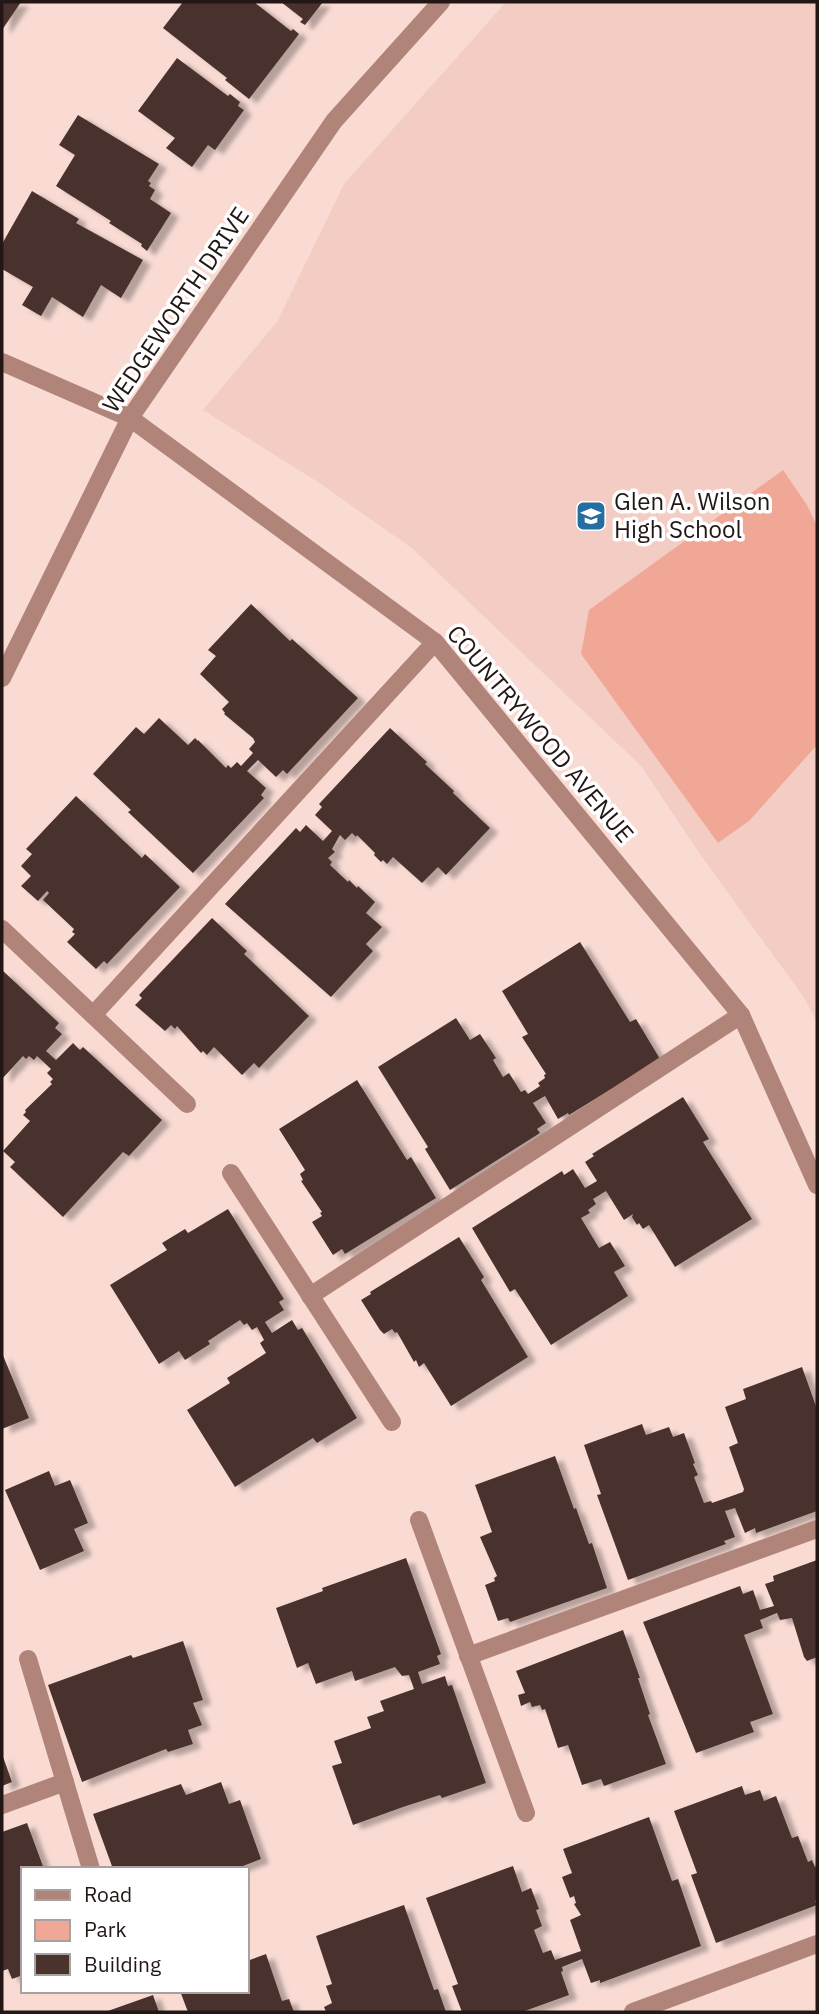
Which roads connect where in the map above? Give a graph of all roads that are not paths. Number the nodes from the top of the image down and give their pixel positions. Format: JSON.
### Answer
{"nodes":[{"id":1,"x":441,"y":2,"type":"edge"},
{"id":2,"x":2,"y":362,"type":"edge"},
{"id":3,"x":130,"y":418,"type":"junction"},
{"id":4,"x":435,"y":642,"type":"junction"},
{"id":5,"x":2,"y":678,"type":"edge"},
{"id":6,"x":2,"y":929,"type":"edge"},
{"id":7,"x":93,"y":1015,"type":"junction"},
{"id":8,"x":741,"y":1016,"type":"junction"},
{"id":9,"x":187,"y":1104,"type":"dead end"},
{"id":10,"x":230,"y":1172,"type":"dead end"},
{"id":11,"x":817,"y":1185,"type":"edge"},
{"id":12,"x":310,"y":1296,"type":"junction"},
{"id":13,"x":392,"y":1422,"type":"dead end"},
{"id":14,"x":419,"y":1520,"type":"dead end"},
{"id":15,"x":817,"y":1530,"type":"edge"},
{"id":16,"x":468,"y":1656,"type":"junction"},
{"id":17,"x":28,"y":1659,"type":"dead end"},
{"id":18,"x":65,"y":1782,"type":"junction"},
{"id":19,"x":2,"y":1805,"type":"edge"},
{"id":20,"x":526,"y":1812,"type":"dead end"},
{"id":21,"x":91,"y":1867,"type":"edge"},
{"id":22,"x":817,"y":1944,"type":"edge"},
{"id":23,"x":633,"y":2012,"type":"edge"}],
"edges":[{"from":1,"to":3,"type":"street","name":"WEDGEWORTH DRIVE"},
{"from":2,"to":3,"type":"street","name":"COUNTRYWOOD AVENUE"},
{"from":3,"to":4,"type":"street","name":"COUNTRYWOOD AVENUE"},
{"from":3,"to":5,"type":"street","name":"WEDGEWORTH DRIVE"},
{"from":4,"to":7,"type":"street"},
{"from":4,"to":8,"type":"street","name":"COUNTRYWOOD AVENUE"},
{"from":6,"to":7,"type":"street"},
{"from":7,"to":9,"type":"street"},
{"from":8,"to":11,"type":"street","name":"COUNTRYWOOD AVENUE"},
{"from":8,"to":12,"type":"street"},
{"from":10,"to":12,"type":"street"},
{"from":12,"to":13,"type":"street"},
{"from":14,"to":16,"type":"street"},
{"from":15,"to":16,"type":"street"},
{"from":16,"to":20,"type":"street"},
{"from":17,"to":18,"type":"street"},
{"from":18,"to":19,"type":"street"},
{"from":18,"to":21,"type":"street"},
{"from":22,"to":23,"type":"street"}]}
